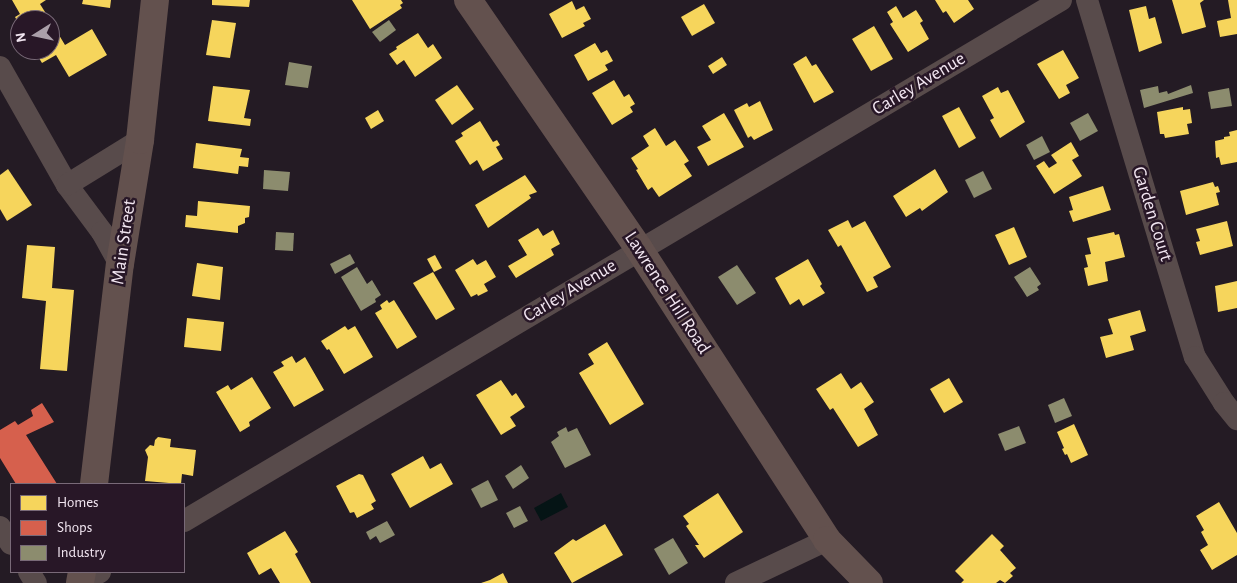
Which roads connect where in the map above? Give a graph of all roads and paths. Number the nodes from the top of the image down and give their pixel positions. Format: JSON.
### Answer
{"nodes":[{"id":1,"x":155,"y":0,"type":"edge"},
{"id":2,"x":468,"y":0,"type":"edge"},
{"id":3,"x":1061,"y":0,"type":"edge"},
{"id":4,"x":1087,"y":0,"type":"edge"},
{"id":5,"x":0,"y":67,"type":"edge"},
{"id":6,"x":140,"y":140,"type":"junction"},
{"id":7,"x":67,"y":185,"type":"junction"},
{"id":8,"x":640,"y":249,"type":"junction"},
{"id":9,"x":120,"y":264,"type":"junction"},
{"id":10,"x":1237,"y":419,"type":"edge"},
{"id":11,"x":94,"y":483,"type":"edge"},
{"id":12,"x":185,"y":520,"type":"edge"},
{"id":13,"x":0,"y":527,"type":"edge"},
{"id":14,"x":827,"y":540,"type":"junction"},
{"id":15,"x":10,"y":542,"type":"edge"},
{"id":16,"x":98,"y":573,"type":"edge"},
{"id":17,"x":81,"y":583,"type":"edge"},
{"id":18,"x":736,"y":583,"type":"edge"},
{"id":19,"x":869,"y":583,"type":"edge"}],
"edges":[{"from":1,"to":6,"type":"main road","name":"Main Street"},
{"from":2,"to":8,"type":"main road","name":"Lawrence Hill Road"},
{"from":3,"to":8,"type":"street","name":"Carley Avenue"},
{"from":4,"to":10,"type":"street","name":"Garden Court"},
{"from":5,"to":7,"type":"street"},
{"from":6,"to":7,"type":"street"},
{"from":6,"to":9,"type":"main road","name":"Main Street"},
{"from":7,"to":9,"type":"street"},
{"from":8,"to":12,"type":"street","name":"Carley Avenue"},
{"from":8,"to":14,"type":"main road","name":"Lawrence Hill Road"},
{"from":9,"to":11,"type":"main road","name":"Main Street"},
{"from":13,"to":15,"type":"street"},
{"from":14,"to":18,"type":"street"},
{"from":14,"to":19,"type":"main road","name":"Lawrence Hill Road"},
{"from":16,"to":17,"type":"street"}]}
